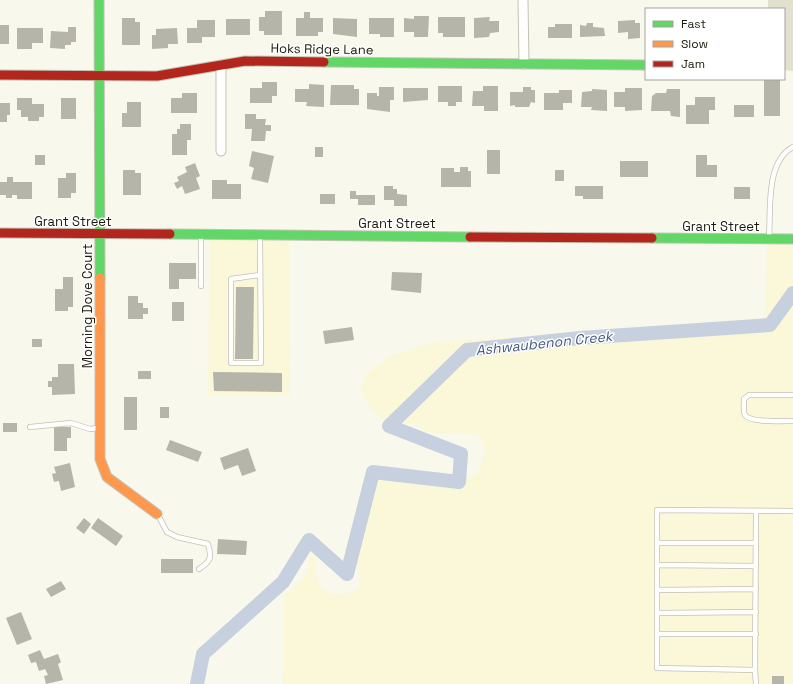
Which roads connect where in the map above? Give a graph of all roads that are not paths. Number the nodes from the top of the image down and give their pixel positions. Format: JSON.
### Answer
{"nodes":[{"id":1,"x":99,"y":0,"type":"edge"},
{"id":2,"x":523,"y":0,"type":"edge"},
{"id":3,"x":524,"y":64,"type":"junction"},
{"id":4,"x":221,"y":65,"type":"junction"},
{"id":5,"x":645,"y":65,"type":"edge"},
{"id":6,"x":0,"y":75,"type":"edge"},
{"id":7,"x":99,"y":75,"type":"junction"},
{"id":8,"x":793,"y":147,"type":"edge"},
{"id":9,"x":221,"y":151,"type":"dead end"},
{"id":10,"x":0,"y":233,"type":"edge"},
{"id":11,"x":100,"y":234,"type":"junction"},
{"id":12,"x":201,"y":235,"type":"junction"},
{"id":13,"x":260,"y":235,"type":"junction"},
{"id":14,"x":769,"y":239,"type":"junction"},
{"id":15,"x":793,"y":239,"type":"edge"},
{"id":16,"x":260,"y":275,"type":"junction"},
{"id":17,"x":201,"y":286,"type":"dead end"},
{"id":18,"x":793,"y":394,"type":"edge"},
{"id":19,"x":793,"y":421,"type":"edge"},
{"id":20,"x":30,"y":427,"type":"dead end"},
{"id":21,"x":100,"y":428,"type":"junction"},
{"id":22,"x":793,"y":511,"type":"edge"},
{"id":23,"x":756,"y":512,"type":"junction"},
{"id":24,"x":157,"y":514,"type":"joint"},
{"id":25,"x":657,"y":543,"type":"junction"},
{"id":26,"x":756,"y":543,"type":"junction"},
{"id":27,"x":657,"y":565,"type":"junction"},
{"id":28,"x":756,"y":566,"type":"junction"},
{"id":29,"x":199,"y":569,"type":"dead end"},
{"id":30,"x":756,"y":589,"type":"junction"},
{"id":31,"x":657,"y":590,"type":"junction"},
{"id":32,"x":756,"y":612,"type":"junction"},
{"id":33,"x":657,"y":613,"type":"junction"},
{"id":34,"x":657,"y":634,"type":"junction"},
{"id":35,"x":756,"y":634,"type":"junction"},
{"id":36,"x":755,"y":670,"type":"junction"},
{"id":37,"x":756,"y":684,"type":"edge"}],
"edges":[{"from":1,"to":7,"type":"street","name":"Morning Dove Court"},
{"from":2,"to":3,"type":"street"},
{"from":3,"to":4,"type":"street","name":"Hoks Ridge Lane"},
{"from":3,"to":5,"type":"street","name":"Hoks Ridge Lane"},
{"from":4,"to":7,"type":"street","name":"Hoks Ridge Lane"},
{"from":4,"to":9,"type":"street"},
{"from":6,"to":7,"type":"street","name":"Hoks Ridge Lane"},
{"from":7,"to":11,"type":"street","name":"Morning Dove Court"},
{"from":8,"to":14,"type":"lane"},
{"from":10,"to":11,"type":"street","name":"Grant Street"},
{"from":11,"to":12,"type":"street","name":"Grant Street"},
{"from":11,"to":21,"type":"street","name":"Morning Dove Court"},
{"from":12,"to":13,"type":"street","name":"Grant Street"},
{"from":12,"to":17,"type":"lane"},
{"from":13,"to":14,"type":"street","name":"Grant Street"},
{"from":13,"to":16,"type":"lane"},
{"from":14,"to":15,"type":"street","name":"Grant Street"},
{"from":16,"to":16,"type":"lane"},
{"from":18,"to":19,"type":"lane"},
{"from":20,"to":21,"type":"lane"},
{"from":21,"to":24,"type":"street","name":"Morning Dove Court"},
{"from":22,"to":23,"type":"lane"},
{"from":23,"to":25,"type":"lane"},
{"from":23,"to":26,"type":"lane"},
{"from":24,"to":29,"type":"lane"},
{"from":25,"to":26,"type":"lane"},
{"from":25,"to":27,"type":"lane"},
{"from":26,"to":28,"type":"lane"},
{"from":27,"to":28,"type":"lane"},
{"from":27,"to":31,"type":"lane"},
{"from":28,"to":30,"type":"lane"},
{"from":30,"to":31,"type":"lane"},
{"from":30,"to":32,"type":"lane"},
{"from":31,"to":33,"type":"lane"},
{"from":32,"to":33,"type":"lane"},
{"from":32,"to":35,"type":"lane"},
{"from":33,"to":34,"type":"lane"},
{"from":34,"to":35,"type":"lane"},
{"from":34,"to":36,"type":"lane"},
{"from":35,"to":36,"type":"lane"},
{"from":36,"to":37,"type":"lane"}]}
